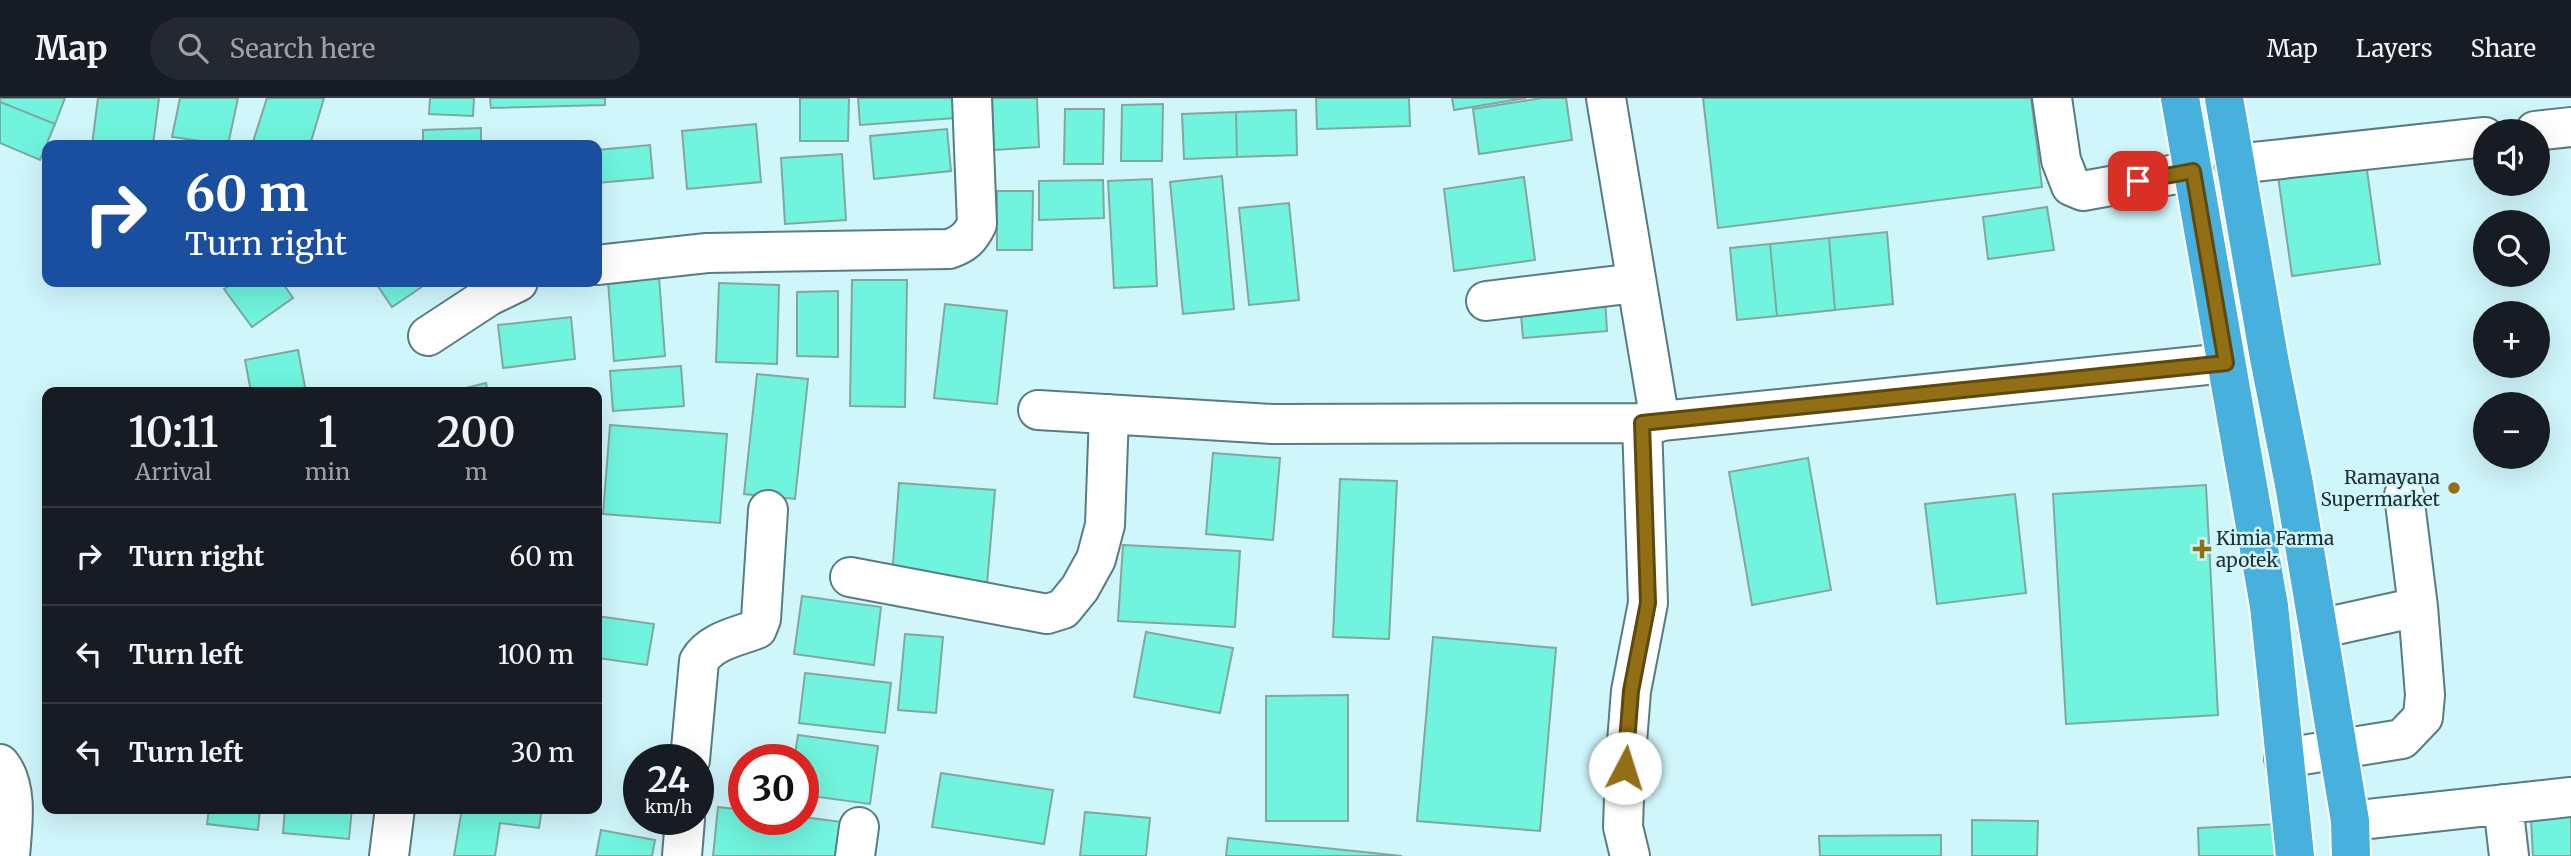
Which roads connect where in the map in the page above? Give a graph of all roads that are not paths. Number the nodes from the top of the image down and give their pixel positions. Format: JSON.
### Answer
{"nodes":[{"id":1,"x":972,"y":98,"type":"edge"},
{"id":2,"x":1606,"y":98,"type":"edge"},
{"id":3,"x":2052,"y":98,"type":"edge"},
{"id":4,"x":2180,"y":98,"type":"edge"},
{"id":5,"x":2224,"y":98,"type":"edge"},
{"id":6,"x":2571,"y":127,"type":"edge"},
{"id":7,"x":2550,"y":129,"type":"edge"},
{"id":8,"x":2473,"y":138,"type":"edge"},
{"id":9,"x":2235,"y":164,"type":"junction"},
{"id":10,"x":2193,"y":171,"type":"junction"},
{"id":11,"x":602,"y":264,"type":"edge"},
{"id":12,"x":1636,"y":283,"type":"junction"},
{"id":13,"x":508,"y":287,"type":"edge"},
{"id":14,"x":1486,"y":301,"type":"dead end"},
{"id":15,"x":428,"y":336,"type":"dead end"},
{"id":16,"x":2226,"y":363,"type":"junction"},
{"id":17,"x":1038,"y":410,"type":"dead end"},
{"id":18,"x":1109,"y":414,"type":"junction"},
{"id":19,"x":1651,"y":422,"type":"junction"},
{"id":20,"x":2404,"y":495,"type":"dead end"},
{"id":21,"x":768,"y":510,"type":"dead end"},
{"id":22,"x":850,"y":577,"type":"dead end"},
{"id":23,"x":2418,"y":607,"type":"junction"},
{"id":24,"x":2318,"y":629,"type":"junction"},
{"id":25,"x":691,"y":744,"type":"edge"},
{"id":26,"x":2338,"y":751,"type":"junction"},
{"id":27,"x":2284,"y":758,"type":"junction"},
{"id":28,"x":0,"y":764,"type":"edge"},
{"id":29,"x":2571,"y":797,"type":"edge"},
{"id":30,"x":2503,"y":804,"type":"junction"},
{"id":31,"x":394,"y":814,"type":"edge"},
{"id":32,"x":684,"y":835,"type":"edge"},
{"id":33,"x":2350,"y":838,"type":"edge"},
{"id":34,"x":10,"y":856,"type":"edge"},
{"id":35,"x":389,"y":856,"type":"edge"},
{"id":36,"x":682,"y":856,"type":"edge"},
{"id":37,"x":1630,"y":856,"type":"edge"},
{"id":38,"x":2295,"y":856,"type":"edge"},
{"id":39,"x":2509,"y":856,"type":"edge"}],
"edges":[{"from":1,"to":11,"type":"street"},
{"from":2,"to":12,"type":"street"},
{"from":3,"to":10,"type":"street"},
{"from":4,"to":10,"type":"highway"},
{"from":5,"to":9,"type":"highway"},
{"from":6,"to":7,"type":"street"},
{"from":8,"to":9,"type":"street"},
{"from":9,"to":24,"type":"highway"},
{"from":10,"to":16,"type":"highway"},
{"from":12,"to":14,"type":"street"},
{"from":12,"to":19,"type":"street"},
{"from":13,"to":15,"type":"street"},
{"from":16,"to":19,"type":"street"},
{"from":16,"to":27,"type":"highway"},
{"from":17,"to":18,"type":"street"},
{"from":18,"to":19,"type":"street"},
{"from":18,"to":22,"type":"street"},
{"from":19,"to":37,"type":"street"},
{"from":20,"to":23,"type":"street"},
{"from":21,"to":25,"type":"street"},
{"from":23,"to":24,"type":"street"},
{"from":23,"to":26,"type":"street"},
{"from":24,"to":26,"type":"highway"},
{"from":26,"to":27,"type":"street"},
{"from":26,"to":33,"type":"highway"},
{"from":27,"to":38,"type":"highway"},
{"from":28,"to":34,"type":"street"},
{"from":29,"to":30,"type":"street"},
{"from":30,"to":33,"type":"street"},
{"from":30,"to":39,"type":"street"},
{"from":31,"to":35,"type":"street"},
{"from":32,"to":36,"type":"street"}]}
